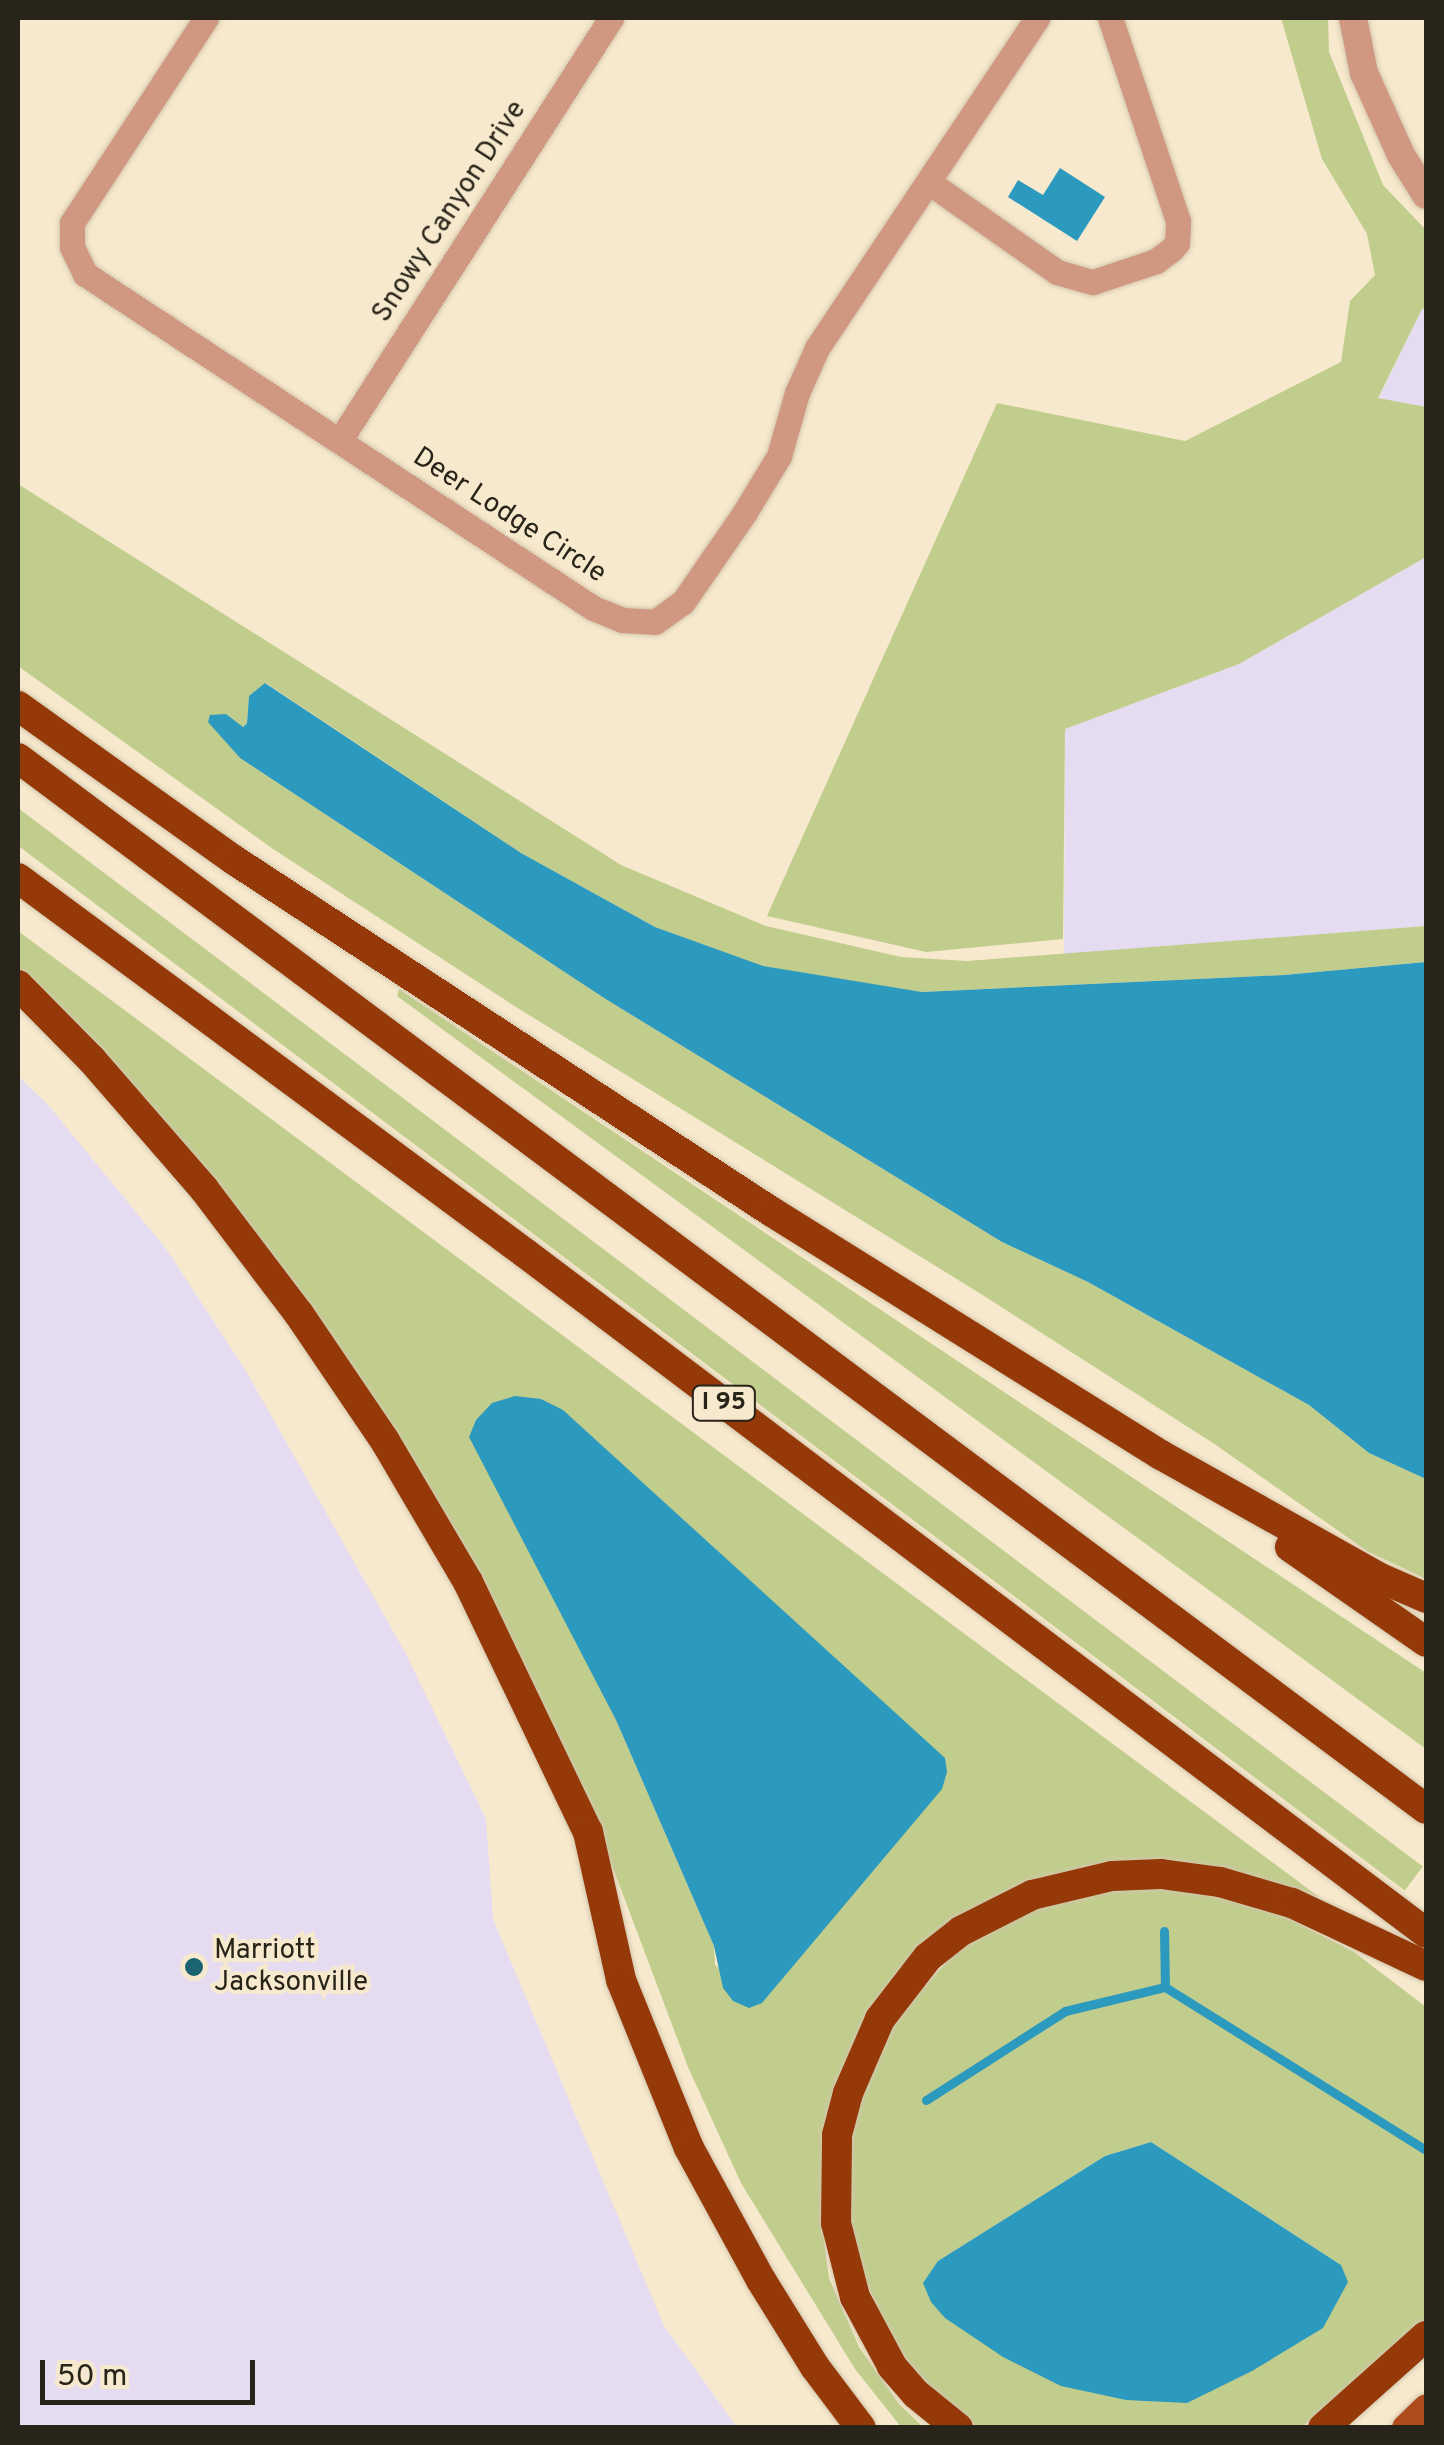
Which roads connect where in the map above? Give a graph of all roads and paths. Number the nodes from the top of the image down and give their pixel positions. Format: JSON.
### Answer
{"nodes":[{"id":1,"x":206,"y":18,"type":"edge"},
{"id":2,"x":612,"y":18,"type":"edge"},
{"id":3,"x":1038,"y":18,"type":"edge"},
{"id":4,"x":1110,"y":18,"type":"edge"},
{"id":5,"x":1352,"y":18,"type":"edge"},
{"id":6,"x":930,"y":183,"type":"junction"},
{"id":7,"x":1426,"y":194,"type":"edge"},
{"id":8,"x":340,"y":440,"type":"junction"},
{"id":9,"x":18,"y":706,"type":"edge"},
{"id":10,"x":18,"y":758,"type":"edge"},
{"id":11,"x":18,"y":878,"type":"edge"},
{"id":12,"x":18,"y":985,"type":"edge"},
{"id":13,"x":1161,"y":1456,"type":"junction"},
{"id":14,"x":1426,"y":1598,"type":"edge"},
{"id":15,"x":1426,"y":1642,"type":"edge"},
{"id":16,"x":1426,"y":1809,"type":"edge"},
{"id":17,"x":1426,"y":1933,"type":"edge"},
{"id":18,"x":1426,"y":1966,"type":"edge"},
{"id":19,"x":1426,"y":2336,"type":"edge"},
{"id":20,"x":1426,"y":2410,"type":"edge"},
{"id":21,"x":861,"y":2428,"type":"edge"},
{"id":22,"x":958,"y":2428,"type":"edge"},
{"id":23,"x":1323,"y":2428,"type":"edge"},
{"id":24,"x":1406,"y":2428,"type":"edge"}],
"edges":[{"from":1,"to":8,"type":"street","name":"Deer Lodge Circle"},
{"from":2,"to":8,"type":"street","name":"Snowy Canyon Drive"},
{"from":3,"to":6,"type":"street","name":"Deer Lodge Circle"},
{"from":4,"to":6,"type":"street"},
{"from":5,"to":7,"type":"street"},
{"from":6,"to":8,"type":"street","name":"Deer Lodge Circle"},
{"from":9,"to":13,"type":"highway"},
{"from":10,"to":16,"type":"highway"},
{"from":11,"to":17,"type":"highway","number":"I 95"},
{"from":12,"to":21,"type":"highway"},
{"from":13,"to":14,"type":"highway"},
{"from":13,"to":15,"type":"highway"},
{"from":18,"to":22,"type":"highway"},
{"from":19,"to":23,"type":"highway"},
{"from":20,"to":24,"type":"main road"}]}
